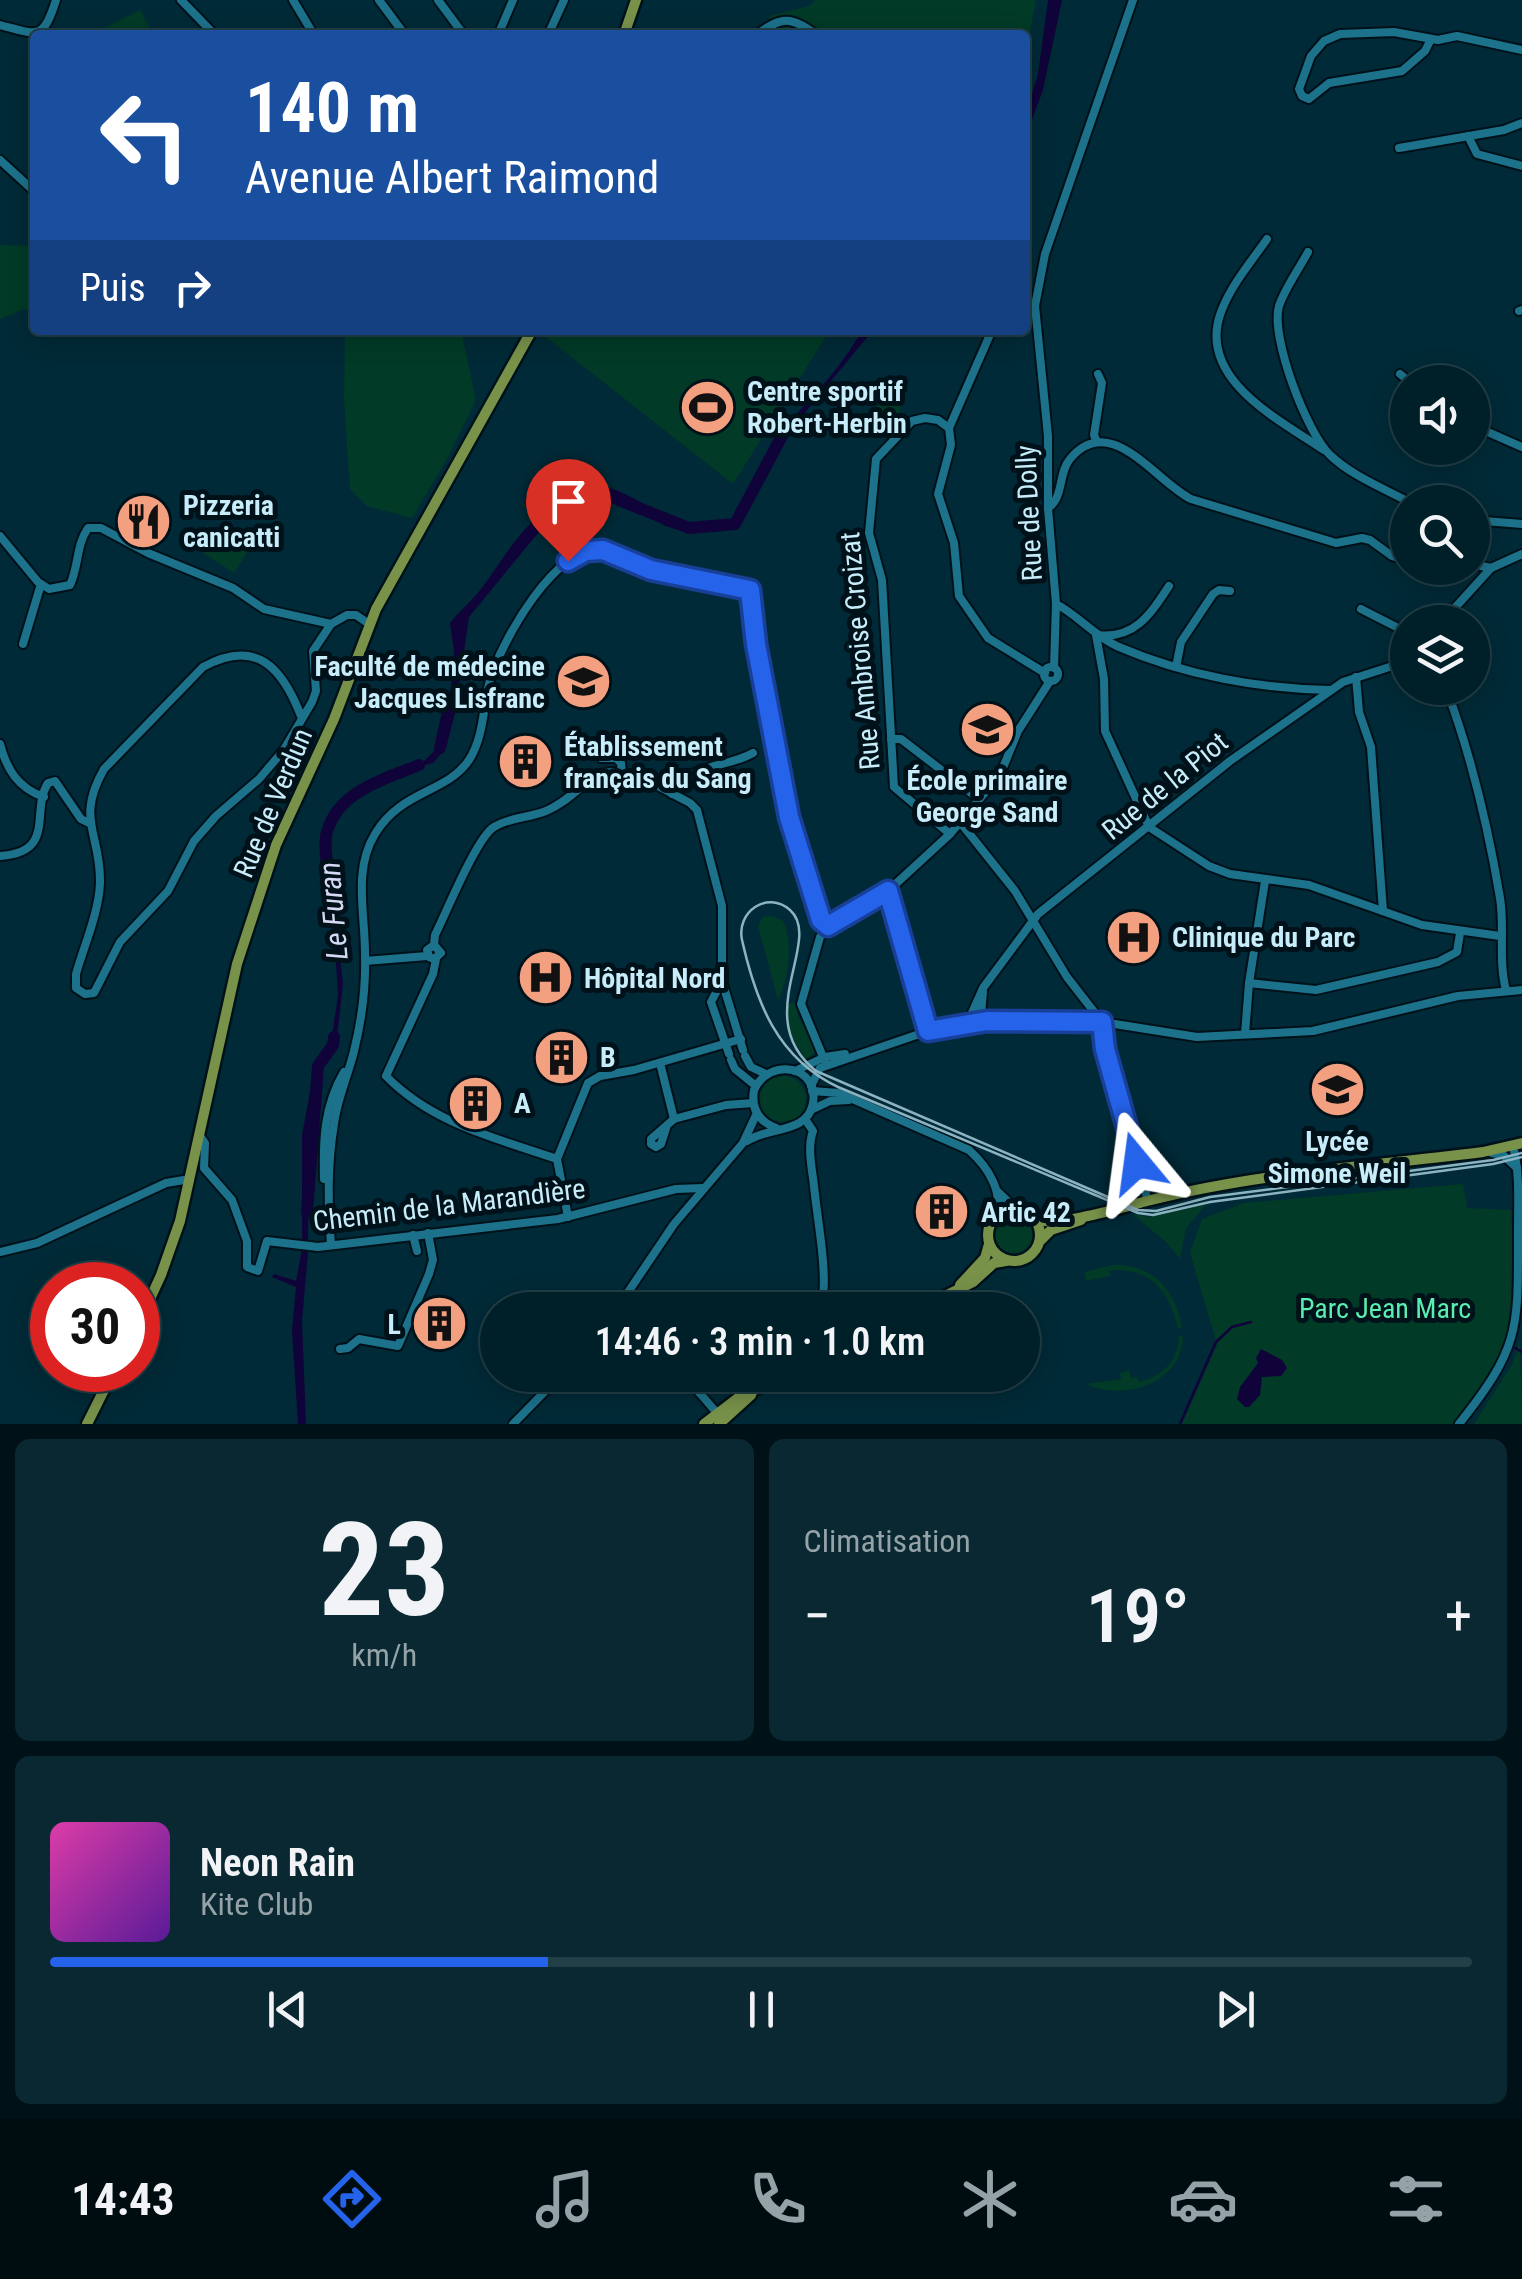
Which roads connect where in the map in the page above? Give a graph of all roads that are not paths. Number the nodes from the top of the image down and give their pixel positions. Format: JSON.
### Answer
{"nodes":[{"id":1,"x":56,"y":0,"type":"edge"},
{"id":2,"x":181,"y":0,"type":"edge"},
{"id":3,"x":293,"y":0,"type":"edge"},
{"id":4,"x":379,"y":0,"type":"edge"},
{"id":5,"x":438,"y":0,"type":"edge"},
{"id":6,"x":512,"y":0,"type":"edge"},
{"id":7,"x":564,"y":0,"type":"edge"},
{"id":8,"x":636,"y":0,"type":"edge"},
{"id":9,"x":1133,"y":0,"type":"edge"},
{"id":10,"x":0,"y":25,"type":"edge"},
{"id":11,"x":43,"y":30,"type":"edge"},
{"id":12,"x":210,"y":30,"type":"edge"},
{"id":13,"x":311,"y":30,"type":"edge"},
{"id":14,"x":402,"y":30,"type":"edge"},
{"id":15,"x":460,"y":30,"type":"edge"},
{"id":16,"x":500,"y":30,"type":"edge"},
{"id":17,"x":550,"y":30,"type":"edge"},
{"id":18,"x":626,"y":30,"type":"edge"},
{"id":19,"x":764,"y":30,"type":"edge"},
{"id":20,"x":810,"y":30,"type":"edge"},
{"id":21,"x":30,"y":32,"type":"edge"},
{"id":22,"x":1431,"y":39,"type":"junction"},
{"id":23,"x":1522,"y":50,"type":"edge"},
{"id":24,"x":1522,"y":123,"type":"edge"},
{"id":25,"x":1468,"y":136,"type":"junction"},
{"id":26,"x":1400,"y":148,"type":"dead end"},
{"id":27,"x":0,"y":160,"type":"edge"},
{"id":28,"x":1522,"y":166,"type":"edge"},
{"id":29,"x":30,"y":187,"type":"edge"},
{"id":30,"x":1267,"y":239,"type":"dead end"},
{"id":31,"x":1308,"y":252,"type":"dead end"},
{"id":32,"x":1035,"y":306,"type":"junction"},
{"id":33,"x":1030,"y":308,"type":"edge"},
{"id":34,"x":529,"y":335,"type":"edge"},
{"id":35,"x":990,"y":335,"type":"edge"},
{"id":36,"x":1098,"y":374,"type":"dead end"},
{"id":37,"x":949,"y":428,"type":"junction"},
{"id":38,"x":1490,"y":434,"type":"edge"},
{"id":39,"x":1096,"y":442,"type":"junction"},
{"id":40,"x":1522,"y":446,"type":"edge"},
{"id":41,"x":1328,"y":453,"type":"junction"},
{"id":42,"x":1390,"y":492,"type":"edge"},
{"id":43,"x":1048,"y":508,"type":"junction"},
{"id":44,"x":1490,"y":521,"type":"edge"},
{"id":45,"x":1522,"y":524,"type":"edge"},
{"id":46,"x":0,"y":536,"type":"edge"},
{"id":47,"x":1522,"y":554,"type":"edge"},
{"id":48,"x":1390,"y":555,"type":"edge"},
{"id":49,"x":1492,"y":568,"type":"joint"},
{"id":50,"x":41,"y":584,"type":"junction"},
{"id":51,"x":1169,"y":586,"type":"dead end"},
{"id":52,"x":1230,"y":591,"type":"dead end"},
{"id":53,"x":1056,"y":604,"type":"junction"},
{"id":54,"x":1458,"y":605,"type":"edge"},
{"id":55,"x":1360,"y":609,"type":"dead end"},
{"id":56,"x":332,"y":624,"type":"junction"},
{"id":57,"x":369,"y":624,"type":"junction"},
{"id":58,"x":1390,"y":624,"type":"edge"},
{"id":59,"x":1096,"y":635,"type":"junction"},
{"id":60,"x":24,"y":644,"type":"dead end"},
{"id":61,"x":1176,"y":666,"type":"junction"},
{"id":62,"x":1390,"y":666,"type":"edge"},
{"id":63,"x":1049,"y":674,"type":"junction"},
{"id":64,"x":1356,"y":677,"type":"junction"},
{"id":65,"x":1330,"y":690,"type":"junction"},
{"id":66,"x":1454,"y":705,"type":"edge"},
{"id":67,"x":302,"y":716,"type":"junction"},
{"id":68,"x":891,"y":740,"type":"junction"},
{"id":69,"x":0,"y":744,"type":"edge"},
{"id":70,"x":753,"y":753,"type":"dead end"},
{"id":71,"x":601,"y":758,"type":"dead end"},
{"id":72,"x":622,"y":772,"type":"junction"},
{"id":73,"x":672,"y":794,"type":"junction"},
{"id":74,"x":44,"y":797,"type":"junction"},
{"id":75,"x":979,"y":800,"type":"junction"},
{"id":76,"x":960,"y":822,"type":"junction"},
{"id":77,"x":89,"y":823,"type":"junction"},
{"id":78,"x":1149,"y":827,"type":"junction"},
{"id":79,"x":950,"y":834,"type":"junction"},
{"id":80,"x":0,"y":856,"type":"edge"},
{"id":81,"x":1265,"y":881,"type":"junction"},
{"id":82,"x":888,"y":891,"type":"junction"},
{"id":83,"x":1383,"y":911,"type":"junction"},
{"id":84,"x":1033,"y":920,"type":"junction"},
{"id":85,"x":828,"y":926,"type":"junction"},
{"id":86,"x":1460,"y":933,"type":"junction"},
{"id":87,"x":1500,"y":936,"type":"junction"},
{"id":88,"x":432,"y":957,"type":"junction"},
{"id":89,"x":365,"y":961,"type":"junction"},
{"id":90,"x":722,"y":981,"type":"junction"},
{"id":91,"x":1249,"y":983,"type":"junction"},
{"id":92,"x":983,"y":988,"type":"junction"},
{"id":93,"x":1506,"y":990,"type":"junction"},
{"id":94,"x":1522,"y":992,"type":"edge"},
{"id":95,"x":987,"y":1021,"type":"junction"},
{"id":96,"x":1102,"y":1022,"type":"junction"},
{"id":97,"x":967,"y":1024,"type":"junction"},
{"id":98,"x":928,"y":1031,"type":"junction"},
{"id":99,"x":1245,"y":1034,"type":"junction"},
{"id":100,"x":741,"y":1039,"type":"junction"},
{"id":101,"x":725,"y":1044,"type":"junction"},
{"id":102,"x":826,"y":1061,"type":"junction"},
{"id":103,"x":660,"y":1063,"type":"junction"},
{"id":104,"x":795,"y":1071,"type":"junction"},
{"id":105,"x":766,"y":1074,"type":"junction"},
{"id":106,"x":756,"y":1086,"type":"junction"},
{"id":107,"x":812,"y":1089,"type":"junction"},
{"id":108,"x":854,"y":1100,"type":"junction"},
{"id":109,"x":753,"y":1103,"type":"junction"},
{"id":110,"x":811,"y":1110,"type":"junction"},
{"id":111,"x":756,"y":1113,"type":"junction"},
{"id":112,"x":802,"y":1122,"type":"junction"},
{"id":113,"x":776,"y":1128,"type":"junction"},
{"id":114,"x":200,"y":1136,"type":"junction"},
{"id":115,"x":743,"y":1143,"type":"junction"},
{"id":116,"x":1518,"y":1145,"type":"edge"},
{"id":117,"x":1484,"y":1152,"type":"junction"},
{"id":118,"x":556,"y":1159,"type":"junction"},
{"id":119,"x":1517,"y":1168,"type":"junction"},
{"id":120,"x":190,"y":1179,"type":"junction"},
{"id":121,"x":703,"y":1188,"type":"junction"},
{"id":122,"x":996,"y":1188,"type":"junction"},
{"id":123,"x":1148,"y":1201,"type":"junction"},
{"id":124,"x":1016,"y":1209,"type":"junction"},
{"id":125,"x":1090,"y":1216,"type":"junction"},
{"id":126,"x":568,"y":1217,"type":"junction"},
{"id":127,"x":994,"y":1220,"type":"junction"},
{"id":128,"x":1035,"y":1220,"type":"junction"},
{"id":129,"x":428,"y":1234,"type":"junction"},
{"id":130,"x":413,"y":1235,"type":"junction"},
{"id":131,"x":1039,"y":1242,"type":"junction"},
{"id":132,"x":989,"y":1244,"type":"junction"},
{"id":133,"x":330,"y":1246,"type":"junction"},
{"id":134,"x":417,"y":1251,"type":"dead end"},
{"id":135,"x":0,"y":1252,"type":"edge"},
{"id":136,"x":1006,"y":1261,"type":"junction"},
{"id":137,"x":160,"y":1279,"type":"edge"},
{"id":138,"x":956,"y":1290,"type":"junction"},
{"id":139,"x":630,"y":1292,"type":"edge"},
{"id":140,"x":824,"y":1292,"type":"edge"},
{"id":141,"x":952,"y":1292,"type":"edge"},
{"id":142,"x":340,"y":1348,"type":"dead end"},
{"id":143,"x":103,"y":1392,"type":"edge"},
{"id":144,"x":544,"y":1392,"type":"edge"},
{"id":145,"x":754,"y":1392,"type":"edge"},
{"id":146,"x":700,"y":1393,"type":"edge"},
{"id":147,"x":718,"y":1419,"type":"edge"},
{"id":148,"x":87,"y":1424,"type":"edge"},
{"id":149,"x":513,"y":1424,"type":"edge"},
{"id":150,"x":704,"y":1424,"type":"edge"},
{"id":151,"x":1459,"y":1424,"type":"edge"}],
"edges":[{"from":1,"to":11,"type":"street"},
{"from":2,"to":12,"type":"street"},
{"from":3,"to":13,"type":"street"},
{"from":4,"to":14,"type":"street"},
{"from":5,"to":15,"type":"street"},
{"from":6,"to":16,"type":"street"},
{"from":7,"to":17,"type":"street"},
{"from":8,"to":18,"type":"main road"},
{"from":9,"to":32,"type":"street","name":"Rue de Dolly"},
{"from":10,"to":21,"type":"street"},
{"from":19,"to":20,"type":"street"},
{"from":22,"to":22,"type":"street"},
{"from":22,"to":23,"type":"street"},
{"from":24,"to":25,"type":"street"},
{"from":25,"to":26,"type":"street"},
{"from":25,"to":28,"type":"street"},
{"from":27,"to":29,"type":"street"},
{"from":30,"to":41,"type":"street"},
{"from":31,"to":41,"type":"street"},
{"from":32,"to":33,"type":"street"},
{"from":32,"to":43,"type":"street","name":"Rue de Dolly"},
{"from":34,"to":57,"type":"main road","name":"Rue de Verdun"},
{"from":35,"to":37,"type":"street"},
{"from":36,"to":39,"type":"street"},
{"from":37,"to":63,"type":"street"},
{"from":37,"to":68,"type":"street","name":"Rue Ambroise Croizat"},
{"from":38,"to":40,"type":"street"},
{"from":39,"to":43,"type":"street"},
{"from":39,"to":48,"type":"street"},
{"from":41,"to":42,"type":"street"},
{"from":43,"to":53,"type":"street","name":"Rue de Dolly"},
{"from":44,"to":45,"type":"street"},
{"from":46,"to":50,"type":"street"},
{"from":47,"to":49,"type":"street"},
{"from":49,"to":54,"type":"street"},
{"from":50,"to":56,"type":"street"},
{"from":50,"to":60,"type":"street"},
{"from":51,"to":59,"type":"street"},
{"from":52,"to":61,"type":"street"},
{"from":53,"to":59,"type":"street","name":"Rue de Dolly"},
{"from":53,"to":63,"type":"street"},
{"from":55,"to":58,"type":"street"},
{"from":56,"to":57,"type":"street"},
{"from":56,"to":67,"type":"street"},
{"from":57,"to":114,"type":"main road","name":"Rue de Verdun"},
{"from":59,"to":61,"type":"street","name":"Rue de Dolly"},
{"from":59,"to":78,"type":"street"},
{"from":61,"to":65,"type":"street","name":"Rue de Dolly"},
{"from":62,"to":64,"type":"street","name":"Rue de la Piot"},
{"from":63,"to":75,"type":"street"},
{"from":64,"to":65,"type":"street","name":"Rue de la Piot"},
{"from":64,"to":83,"type":"street"},
{"from":65,"to":78,"type":"street","name":"Rue de la Piot"},
{"from":66,"to":87,"type":"street"},
{"from":67,"to":77,"type":"street"},
{"from":67,"to":77,"type":"street"},
{"from":68,"to":75,"type":"street"},
{"from":68,"to":79,"type":"street","name":"Rue Ambroise Croizat"},
{"from":69,"to":74,"type":"street"},
{"from":70,"to":73,"type":"street"},
{"from":71,"to":72,"type":"street"},
{"from":72,"to":73,"type":"street"},
{"from":72,"to":88,"type":"street"},
{"from":73,"to":90,"type":"street"},
{"from":74,"to":77,"type":"street"},
{"from":74,"to":80,"type":"street"},
{"from":75,"to":76,"type":"street"},
{"from":76,"to":79,"type":"street"},
{"from":76,"to":84,"type":"street"},
{"from":78,"to":81,"type":"street"},
{"from":78,"to":84,"type":"street","name":"Rue de la Piot"},
{"from":79,"to":82,"type":"street"},
{"from":81,"to":83,"type":"street"},
{"from":81,"to":91,"type":"street"},
{"from":82,"to":85,"type":"street"},
{"from":82,"to":98,"type":"street"},
{"from":83,"to":86,"type":"street"},
{"from":84,"to":92,"type":"street","name":"Rue de la Piot"},
{"from":84,"to":96,"type":"street"},
{"from":85,"to":89,"type":"street"},
{"from":85,"to":102,"type":"street"},
{"from":86,"to":87,"type":"street"},
{"from":86,"to":91,"type":"street"},
{"from":87,"to":93,"type":"street"},
{"from":88,"to":89,"type":"street"},
{"from":88,"to":118,"type":"street"},
{"from":89,"to":133,"type":"street"},
{"from":90,"to":100,"type":"street"},
{"from":90,"to":101,"type":"street"},
{"from":91,"to":99,"type":"street"},
{"from":92,"to":95,"type":"street"},
{"from":92,"to":97,"type":"street","name":"Rue de la Piot"},
{"from":93,"to":94,"type":"street"},
{"from":93,"to":99,"type":"street"},
{"from":95,"to":96,"type":"street"},
{"from":95,"to":97,"type":"street"},
{"from":96,"to":99,"type":"street"},
{"from":96,"to":123,"type":"street"},
{"from":97,"to":98,"type":"street"},
{"from":98,"to":102,"type":"street"},
{"from":100,"to":101,"type":"street"},
{"from":100,"to":105,"type":"street"},
{"from":101,"to":103,"type":"street"},
{"from":101,"to":106,"type":"street"},
{"from":102,"to":104,"type":"street"},
{"from":102,"to":107,"type":"street"},
{"from":103,"to":109,"type":"street"},
{"from":103,"to":118,"type":"street"},
{"from":104,"to":105,"type":"street"},
{"from":104,"to":107,"type":"street"},
{"from":105,"to":106,"type":"street"},
{"from":106,"to":109,"type":"street"},
{"from":107,"to":108,"type":"street"},
{"from":107,"to":110,"type":"street"},
{"from":108,"to":110,"type":"street"},
{"from":108,"to":122,"type":"street"},
{"from":109,"to":111,"type":"street"},
{"from":110,"to":112,"type":"street"},
{"from":111,"to":113,"type":"street"},
{"from":111,"to":115,"type":"street"},
{"from":112,"to":113,"type":"street"},
{"from":112,"to":140,"type":"street"},
{"from":113,"to":115,"type":"street"},
{"from":114,"to":120,"type":"main road","name":"Rue de Verdun"},
{"from":114,"to":133,"type":"street","name":"Chemin de la Marandière"},
{"from":115,"to":121,"type":"street"},
{"from":116,"to":117,"type":"main road"},
{"from":116,"to":119,"type":"street"},
{"from":117,"to":119,"type":"street"},
{"from":117,"to":123,"type":"main road"},
{"from":118,"to":126,"type":"street"},
{"from":119,"to":151,"type":"street"},
{"from":120,"to":135,"type":"street"},
{"from":120,"to":137,"type":"main road","name":"Rue de Verdun"},
{"from":121,"to":126,"type":"street","name":"Chemin de la Marandière"},
{"from":121,"to":139,"type":"street"},
{"from":122,"to":124,"type":"street"},
{"from":122,"to":127,"type":"street"},
{"from":123,"to":125,"type":"main road"},
{"from":124,"to":127,"type":"main road"},
{"from":124,"to":128,"type":"main road"},
{"from":125,"to":128,"type":"main road"},
{"from":125,"to":131,"type":"main road"},
{"from":126,"to":129,"type":"street","name":"Chemin de la Marandière"},
{"from":127,"to":132,"type":"main road"},
{"from":128,"to":131,"type":"main road"},
{"from":129,"to":130,"type":"street","name":"Chemin de la Marandière"},
{"from":129,"to":142,"type":"street"},
{"from":130,"to":133,"type":"street","name":"Chemin de la Marandière"},
{"from":130,"to":134,"type":"street"},
{"from":131,"to":136,"type":"main road"},
{"from":132,"to":136,"type":"main road"},
{"from":132,"to":138,"type":"main road"},
{"from":136,"to":138,"type":"main road"},
{"from":138,"to":141,"type":"main road"},
{"from":143,"to":148,"type":"main road"},
{"from":144,"to":149,"type":"street"},
{"from":145,"to":147,"type":"main road"},
{"from":146,"to":147,"type":"street"},
{"from":147,"to":150,"type":"main road"}]}
